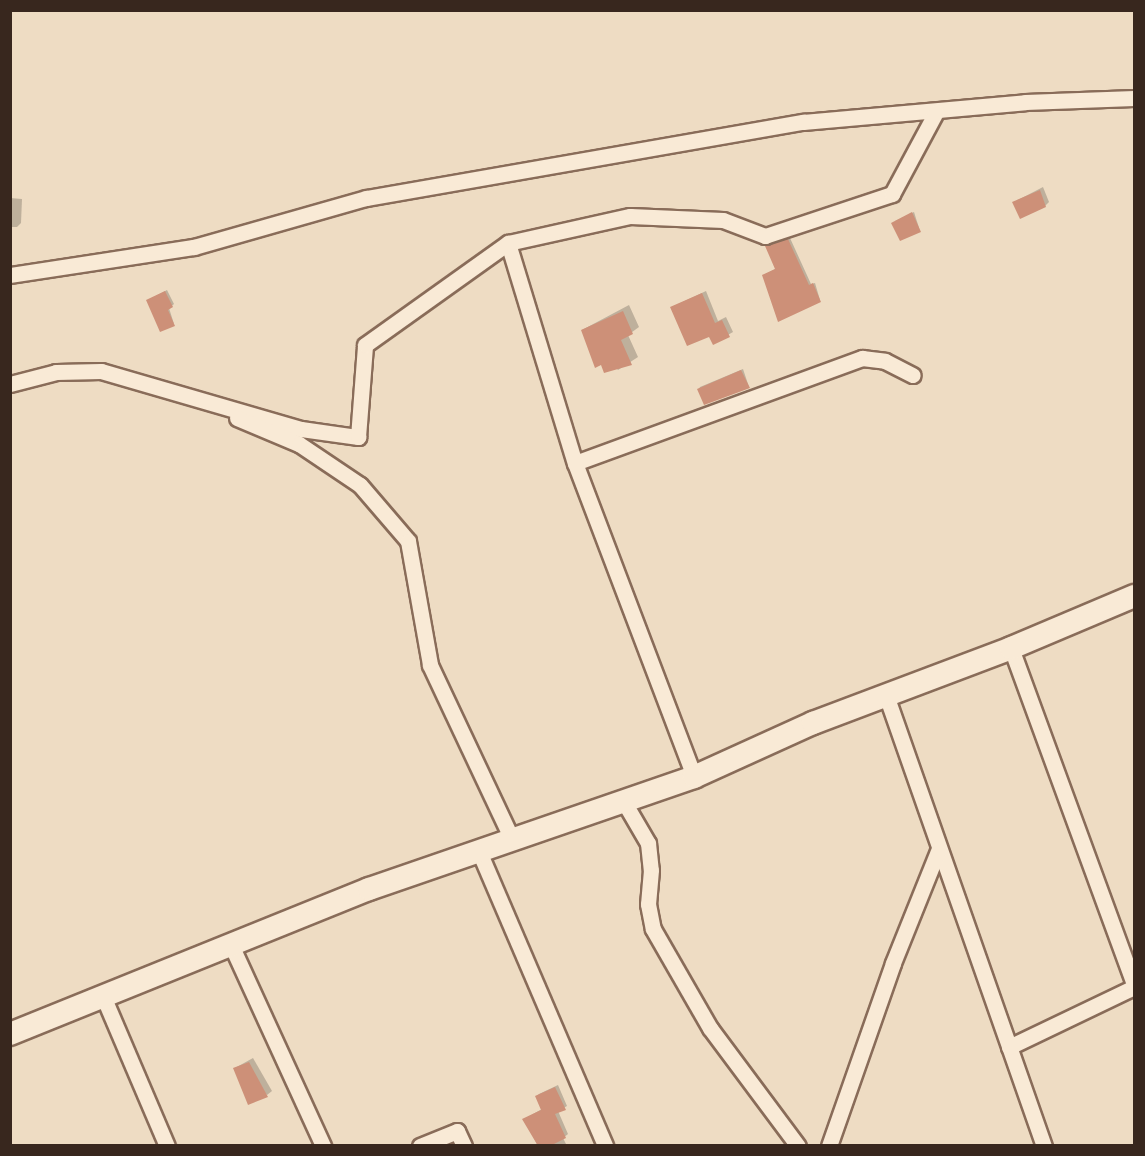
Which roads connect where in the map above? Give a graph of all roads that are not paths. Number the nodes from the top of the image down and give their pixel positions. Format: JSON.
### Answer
{"nodes":[{"id":1,"x":1134,"y":98,"type":"edge"},
{"id":2,"x":936,"y":112,"type":"junction"},
{"id":3,"x":508,"y":243,"type":"junction"},
{"id":4,"x":10,"y":275,"type":"edge"},
{"id":5,"x":913,"y":375,"type":"dead end"},
{"id":6,"x":10,"y":384,"type":"edge"},
{"id":7,"x":188,"y":397,"type":"junction"},
{"id":8,"x":575,"y":463,"type":"junction"},
{"id":9,"x":1134,"y":596,"type":"edge"},
{"id":10,"x":1011,"y":648,"type":"junction"},
{"id":11,"x":885,"y":695,"type":"junction"},
{"id":12,"x":694,"y":777,"type":"junction"},
{"id":13,"x":624,"y":802,"type":"junction"},
{"id":14,"x":512,"y":839,"type":"junction"},
{"id":15,"x":478,"y":849,"type":"junction"},
{"id":16,"x":938,"y":851,"type":"junction"},
{"id":17,"x":232,"y":946,"type":"junction"},
{"id":18,"x":1134,"y":985,"type":"edge"},
{"id":19,"x":103,"y":996,"type":"junction"},
{"id":20,"x":10,"y":1034,"type":"edge"},
{"id":21,"x":1009,"y":1047,"type":"junction"},
{"id":22,"x":168,"y":1146,"type":"edge"},
{"id":23,"x":322,"y":1146,"type":"edge"},
{"id":24,"x":420,"y":1146,"type":"edge"},
{"id":25,"x":464,"y":1146,"type":"edge"},
{"id":26,"x":605,"y":1146,"type":"edge"},
{"id":27,"x":798,"y":1146,"type":"edge"},
{"id":28,"x":829,"y":1146,"type":"edge"},
{"id":29,"x":1044,"y":1146,"type":"edge"}],
"edges":[{"from":1,"to":2,"type":"street"},
{"from":2,"to":3,"type":"street"},
{"from":2,"to":4,"type":"street"},
{"from":3,"to":7,"type":"street"},
{"from":3,"to":8,"type":"street"},
{"from":5,"to":8,"type":"street"},
{"from":6,"to":7,"type":"street"},
{"from":7,"to":14,"type":"street"},
{"from":8,"to":12,"type":"street"},
{"from":9,"to":10,"type":"street"},
{"from":10,"to":11,"type":"street"},
{"from":10,"to":18,"type":"street"},
{"from":11,"to":12,"type":"street"},
{"from":11,"to":16,"type":"street"},
{"from":12,"to":13,"type":"street"},
{"from":13,"to":14,"type":"street"},
{"from":13,"to":27,"type":"street"},
{"from":14,"to":15,"type":"street"},
{"from":15,"to":17,"type":"street"},
{"from":15,"to":26,"type":"street"},
{"from":16,"to":21,"type":"street"},
{"from":16,"to":28,"type":"street"},
{"from":17,"to":19,"type":"street"},
{"from":17,"to":23,"type":"street"},
{"from":18,"to":21,"type":"street"},
{"from":19,"to":20,"type":"street"},
{"from":19,"to":22,"type":"street"},
{"from":21,"to":29,"type":"street"},
{"from":24,"to":25,"type":"street"}]}
